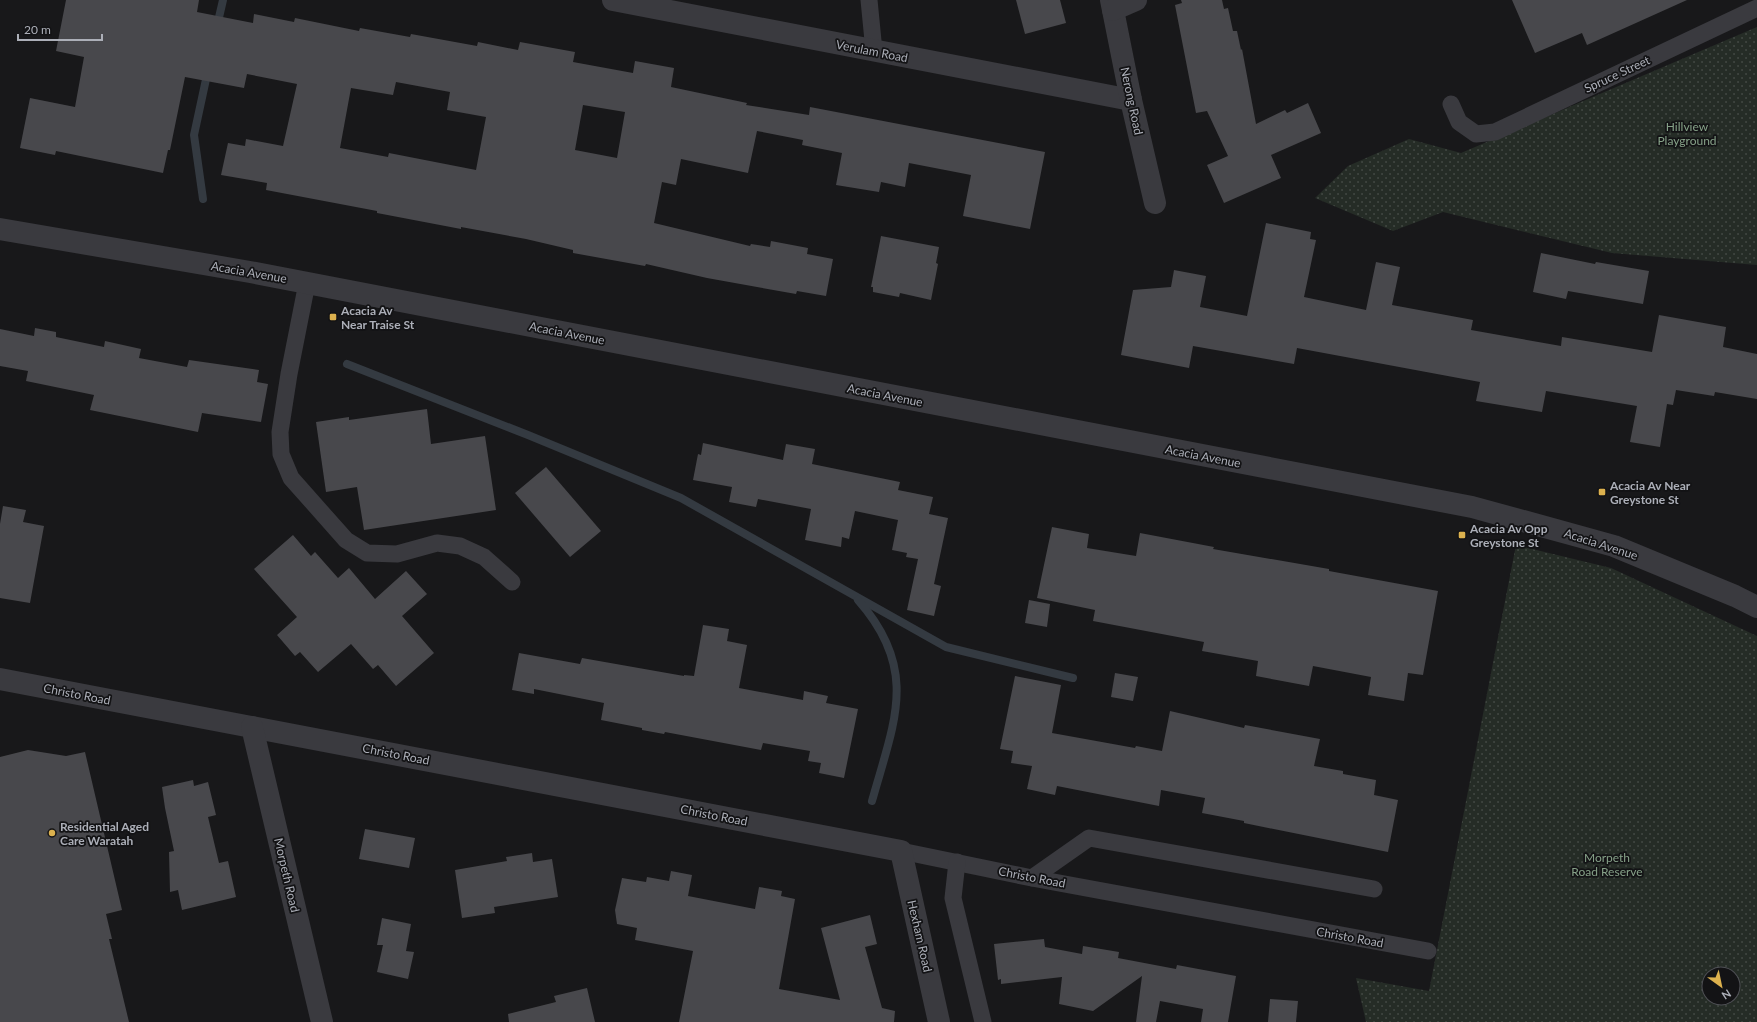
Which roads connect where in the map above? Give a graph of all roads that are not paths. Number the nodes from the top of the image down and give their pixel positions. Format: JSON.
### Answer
{"nodes":[{"id":1,"x":617,"y":0,"type":"edge"},
{"id":2,"x":869,"y":0,"type":"edge"},
{"id":3,"x":1136,"y":0,"type":"edge"},
{"id":4,"x":1112,"y":5,"type":"edge"},
{"id":5,"x":1757,"y":8,"type":"edge"},
{"id":6,"x":874,"y":51,"type":"junction"},
{"id":7,"x":1131,"y":100,"type":"junction"},
{"id":8,"x":1452,"y":104,"type":"dead end"},
{"id":9,"x":1155,"y":203,"type":"dead end"},
{"id":10,"x":0,"y":229,"type":"edge"},
{"id":11,"x":307,"y":283,"type":"junction"},
{"id":12,"x":512,"y":582,"type":"dead end"},
{"id":13,"x":1755,"y":602,"type":"edge"},
{"id":14,"x":0,"y":679,"type":"edge"},
{"id":15,"x":252,"y":727,"type":"junction"},
{"id":16,"x":901,"y":851,"type":"junction"},
{"id":17,"x":957,"y":862,"type":"junction"},
{"id":18,"x":1032,"y":878,"type":"junction"},
{"id":19,"x":1374,"y":889,"type":"dead end"},
{"id":20,"x":1428,"y":951,"type":"dead end"},
{"id":21,"x":322,"y":1022,"type":"edge"},
{"id":22,"x":939,"y":1022,"type":"edge"},
{"id":23,"x":983,"y":1022,"type":"edge"}],
"edges":[{"from":1,"to":6,"type":"street","name":"Verulam Road"},
{"from":2,"to":6,"type":"lane"},
{"from":3,"to":4,"type":"street"},
{"from":4,"to":7,"type":"street","name":"Nerong Road"},
{"from":5,"to":8,"type":"lane","name":"Spruce Street"},
{"from":6,"to":7,"type":"street","name":"Verulam Road"},
{"from":7,"to":9,"type":"street","name":"Nerong Road"},
{"from":10,"to":11,"type":"street","name":"Acacia Avenue"},
{"from":11,"to":12,"type":"lane"},
{"from":11,"to":13,"type":"street","name":"Acacia Avenue"},
{"from":14,"to":15,"type":"street","name":"Christo Road"},
{"from":15,"to":16,"type":"street","name":"Christo Road"},
{"from":15,"to":21,"type":"street","name":"Morpeth Road"},
{"from":16,"to":17,"type":"lane","name":"Christo Road"},
{"from":16,"to":22,"type":"street","name":"Hexham Road"},
{"from":17,"to":18,"type":"lane","name":"Christo Road"},
{"from":17,"to":23,"type":"lane"},
{"from":18,"to":19,"type":"lane"},
{"from":18,"to":20,"type":"lane","name":"Christo Road"}]}
